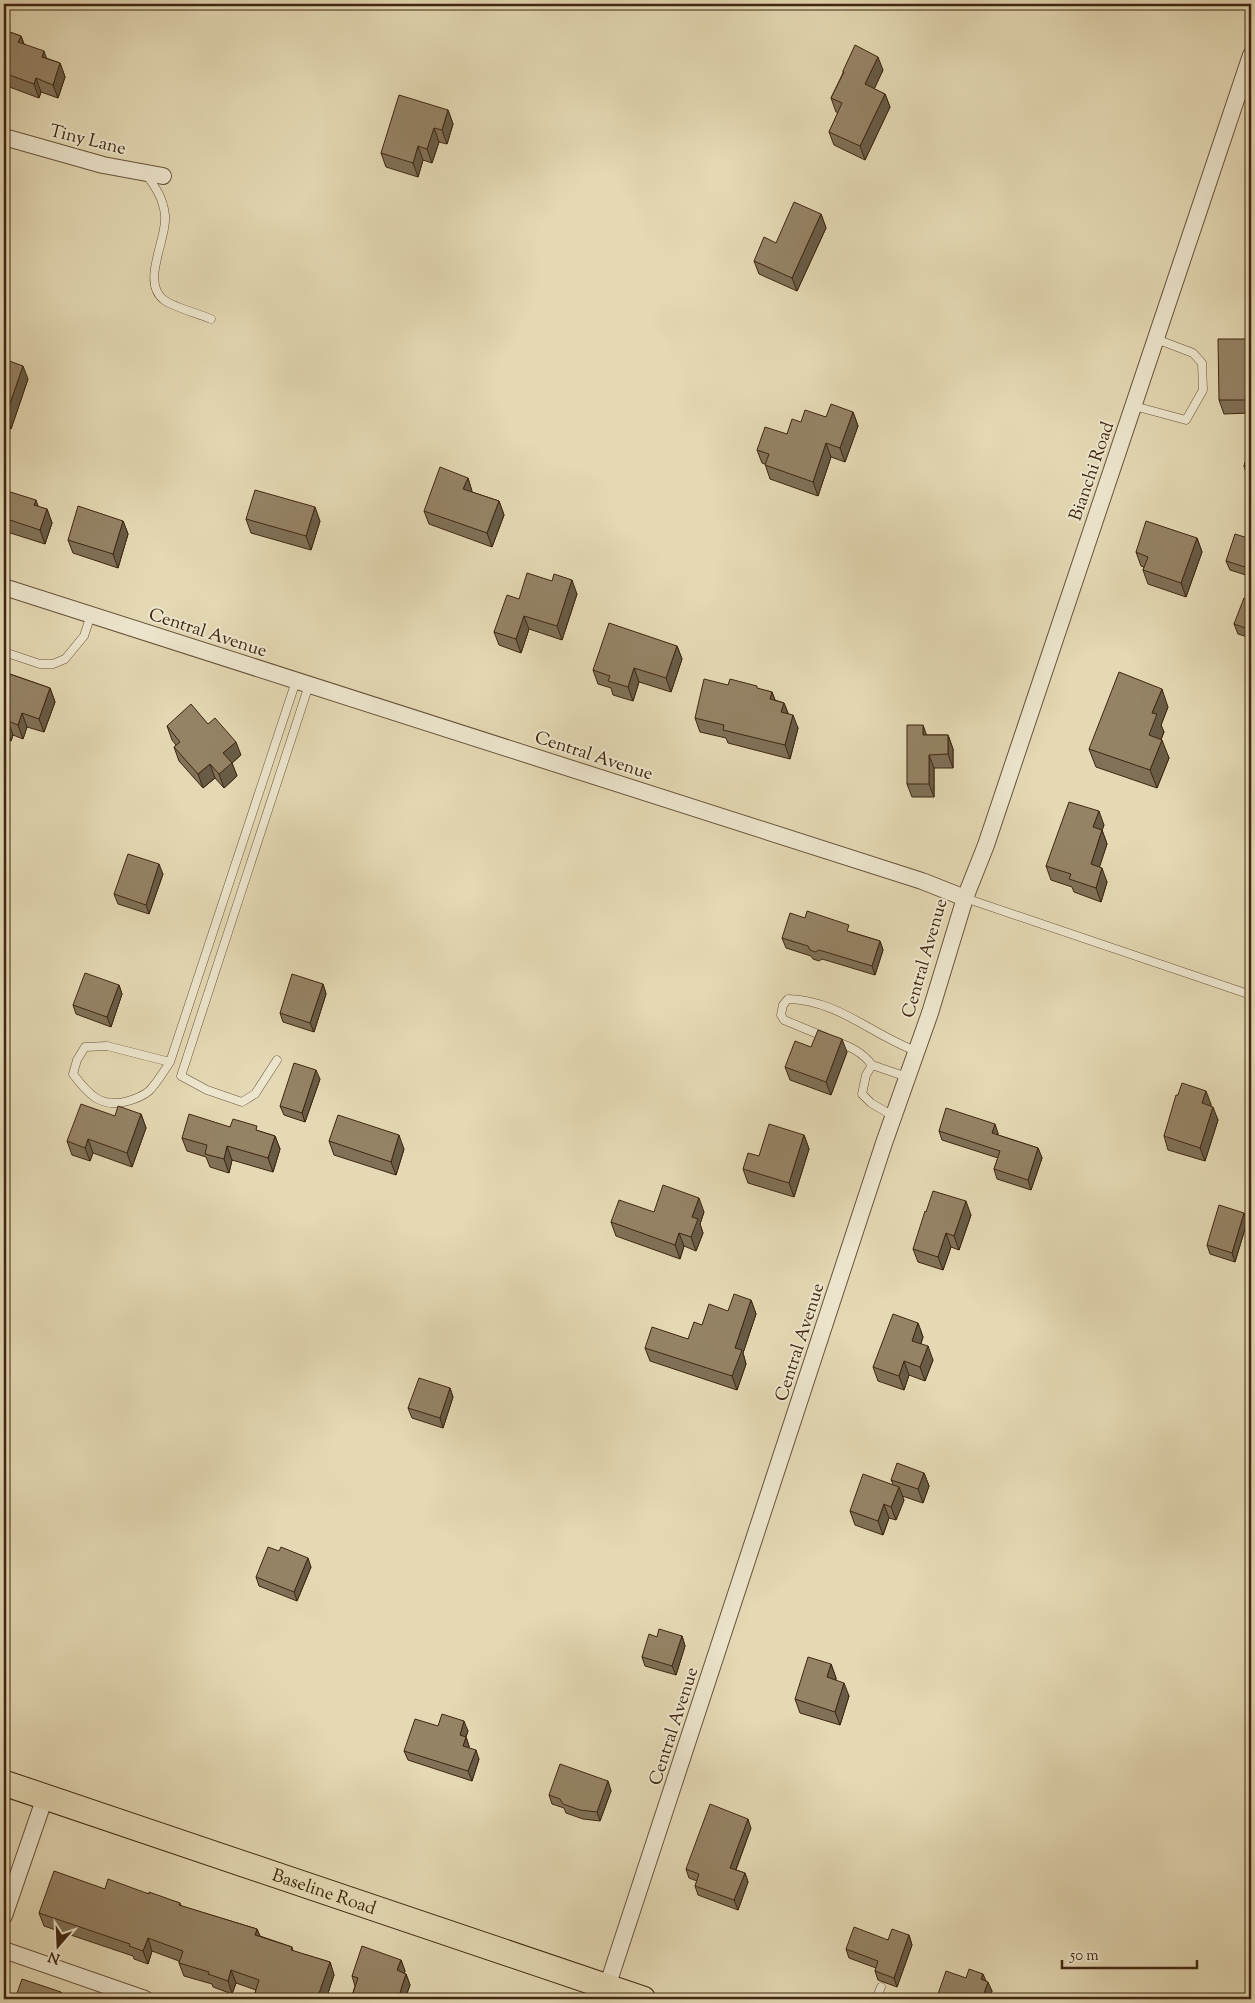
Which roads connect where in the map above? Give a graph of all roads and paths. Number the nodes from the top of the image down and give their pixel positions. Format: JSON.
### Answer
{"nodes":[{"id":1,"x":1251,"y":55,"type":"edge"},
{"id":2,"x":4,"y":137,"type":"edge"},
{"id":3,"x":145,"y":172,"type":"junction"},
{"id":4,"x":163,"y":176,"type":"dead end"},
{"id":5,"x":211,"y":319,"type":"dead end"},
{"id":6,"x":1156,"y":339,"type":"junction"},
{"id":7,"x":1134,"y":406,"type":"junction"},
{"id":8,"x":4,"y":587,"type":"edge"},
{"id":9,"x":91,"y":615,"type":"junction"},
{"id":10,"x":4,"y":652,"type":"edge"},
{"id":11,"x":302,"y":683,"type":"junction"},
{"id":12,"x":965,"y":898,"type":"junction"},
{"id":13,"x":1251,"y":995,"type":"edge"},
{"id":14,"x":917,"y":1051,"type":"junction"},
{"id":15,"x":277,"y":1060,"type":"dead end"},
{"id":16,"x":170,"y":1062,"type":"junction"},
{"id":17,"x":872,"y":1066,"type":"junction"},
{"id":18,"x":908,"y":1076,"type":"junction"},
{"id":19,"x":894,"y":1116,"type":"junction"},
{"id":20,"x":4,"y":1783,"type":"edge"},
{"id":21,"x":45,"y":1797,"type":"junction"},
{"id":22,"x":4,"y":1916,"type":"edge"},
{"id":23,"x":4,"y":1950,"type":"edge"},
{"id":24,"x":607,"y":1987,"type":"junction"},
{"id":25,"x":881,"y":1987,"type":"dead end"},
{"id":26,"x":146,"y":1999,"type":"edge"},
{"id":27,"x":643,"y":1999,"type":"edge"},
{"id":28,"x":876,"y":1999,"type":"edge"}],
"edges":[{"from":1,"to":6,"type":"street","name":"Bianchi Road"},
{"from":2,"to":3,"type":"street","name":"Tiny Lane"},
{"from":3,"to":4,"type":"street","name":"Tiny Lane"},
{"from":3,"to":5,"type":"lane"},
{"from":6,"to":7,"type":"street","name":"Bianchi Road"},
{"from":6,"to":7,"type":"lane"},
{"from":7,"to":12,"type":"street","name":"Bianchi Road"},
{"from":8,"to":9,"type":"street","name":"Central Avenue"},
{"from":9,"to":10,"type":"lane"},
{"from":9,"to":11,"type":"street","name":"Central Avenue"},
{"from":11,"to":12,"type":"street","name":"Central Avenue"},
{"from":11,"to":15,"type":"lane"},
{"from":11,"to":16,"type":"lane"},
{"from":12,"to":13,"type":"lane"},
{"from":12,"to":14,"type":"street","name":"Central Avenue"},
{"from":14,"to":17,"type":"lane"},
{"from":14,"to":18,"type":"street","name":"Central Avenue"},
{"from":16,"to":16,"type":"lane"},
{"from":17,"to":18,"type":"lane"},
{"from":17,"to":19,"type":"lane"},
{"from":18,"to":19,"type":"street","name":"Central Avenue"},
{"from":19,"to":24,"type":"street","name":"Central Avenue"},
{"from":20,"to":21,"type":"main road","name":"Baseline Road"},
{"from":21,"to":22,"type":"street"},
{"from":21,"to":24,"type":"main road","name":"Baseline Road"},
{"from":23,"to":26,"type":"street"},
{"from":24,"to":27,"type":"main road","name":"Baseline Road"},
{"from":25,"to":28,"type":"lane"}]}
